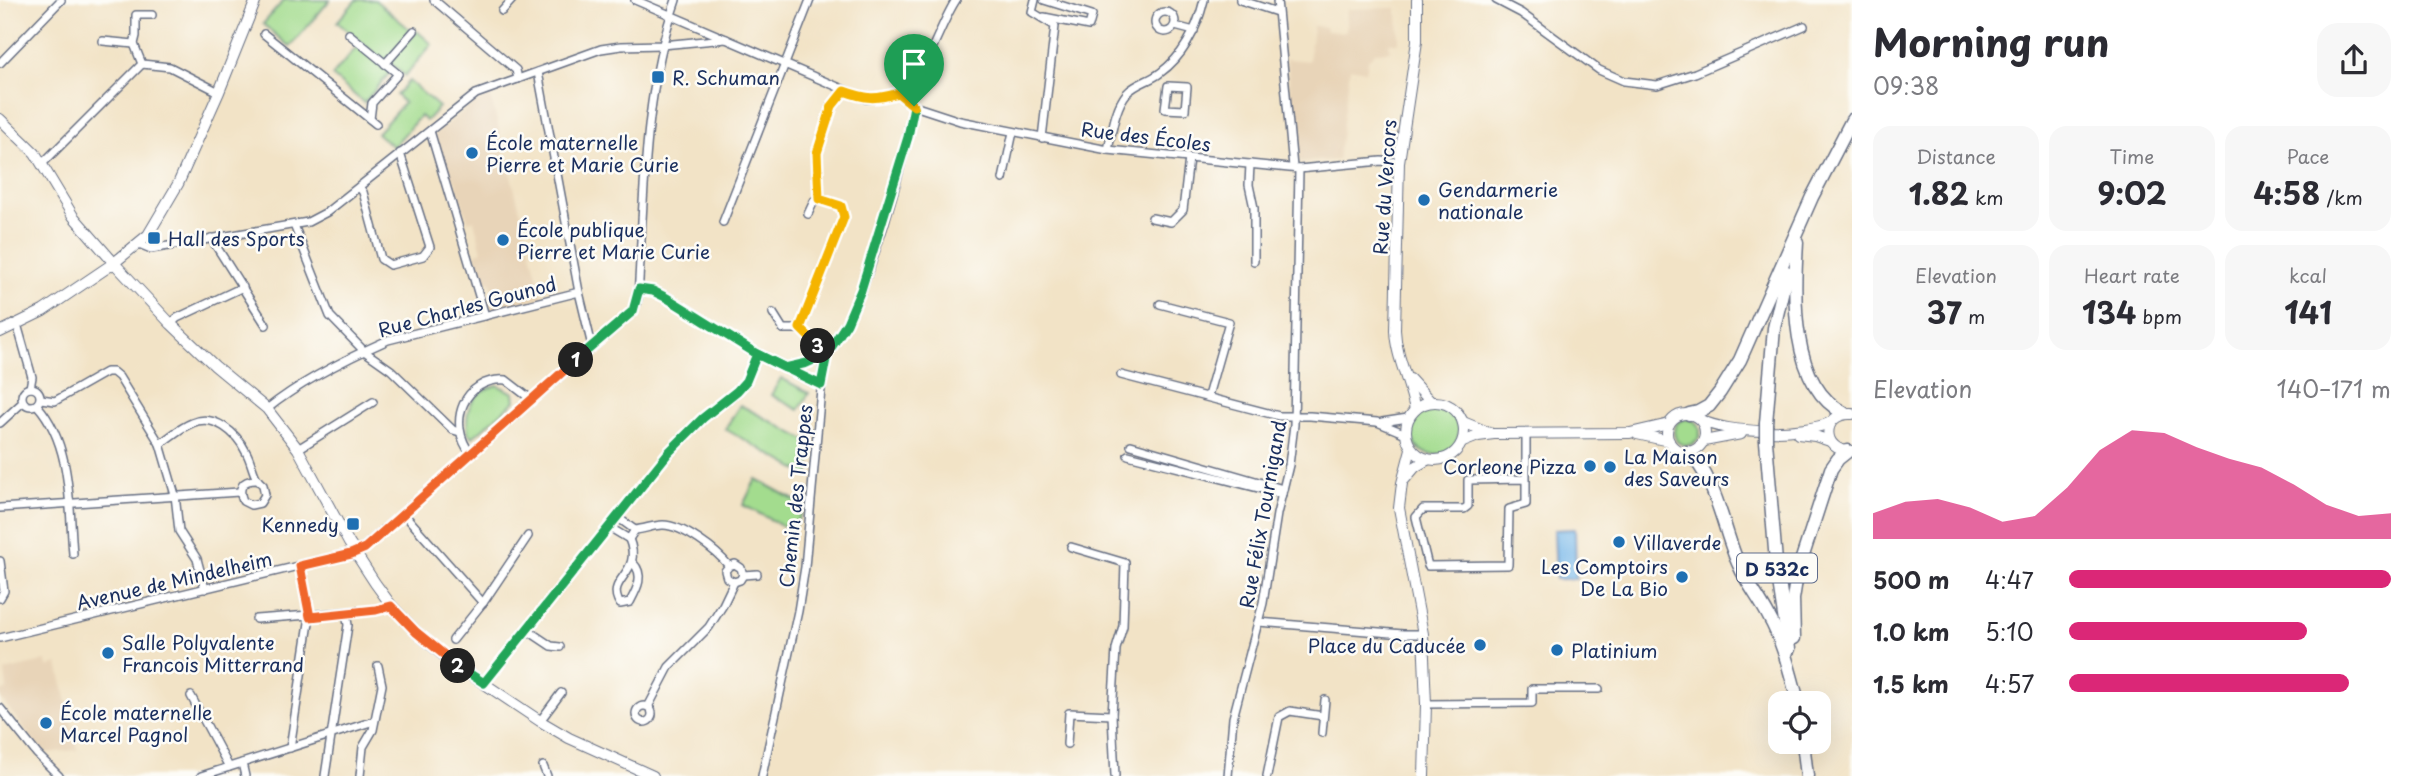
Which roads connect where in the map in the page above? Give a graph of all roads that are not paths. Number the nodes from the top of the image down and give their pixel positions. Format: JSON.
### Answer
{"nodes":[{"id":1,"x":61,"y":0,"type":"edge"},
{"id":2,"x":256,"y":0,"type":"edge"},
{"id":3,"x":434,"y":0,"type":"edge"},
{"id":4,"x":512,"y":0,"type":"edge"},
{"id":5,"x":635,"y":0,"type":"edge"},
{"id":6,"x":676,"y":0,"type":"edge"},
{"id":7,"x":810,"y":0,"type":"edge"},
{"id":8,"x":956,"y":0,"type":"edge"},
{"id":9,"x":1035,"y":0,"type":"edge"},
{"id":10,"x":1044,"y":0,"type":"edge"},
{"id":11,"x":1204,"y":0,"type":"edge"},
{"id":12,"x":1240,"y":0,"type":"edge"},
{"id":13,"x":1277,"y":0,"type":"edge"},
{"id":14,"x":1417,"y":0,"type":"edge"},
{"id":15,"x":1496,"y":0,"type":"edge"},
{"id":16,"x":502,"y":11,"type":"dead end"},
{"id":17,"x":1277,"y":12,"type":"junction"},
{"id":18,"x":152,"y":15,"type":"dead end"},
{"id":19,"x":670,"y":16,"type":"junction"},
{"id":20,"x":1040,"y":16,"type":"junction"},
{"id":21,"x":1175,"y":26,"type":"dead end"},
{"id":22,"x":1804,"y":26,"type":"dead end"},
{"id":23,"x":1194,"y":31,"type":"junction"},
{"id":24,"x":414,"y":32,"type":"dead end"},
{"id":25,"x":264,"y":34,"type":"dead end"},
{"id":26,"x":349,"y":34,"type":"dead end"},
{"id":27,"x":726,"y":39,"type":"junction"},
{"id":28,"x":103,"y":41,"type":"dead end"},
{"id":29,"x":134,"y":44,"type":"junction"},
{"id":30,"x":662,"y":45,"type":"junction"},
{"id":31,"x":0,"y":63,"type":"edge"},
{"id":32,"x":142,"y":64,"type":"junction"},
{"id":33,"x":386,"y":64,"type":"junction"},
{"id":34,"x":785,"y":65,"type":"junction"},
{"id":35,"x":538,"y":72,"type":"junction"},
{"id":36,"x":1160,"y":74,"type":"junction"},
{"id":37,"x":518,"y":79,"type":"junction"},
{"id":38,"x":1168,"y":86,"type":"dead end"},
{"id":39,"x":844,"y":91,"type":"junction"},
{"id":40,"x":219,"y":92,"type":"junction"},
{"id":41,"x":898,"y":93,"type":"junction"},
{"id":42,"x":914,"y":106,"type":"junction"},
{"id":43,"x":0,"y":119,"type":"edge"},
{"id":44,"x":1852,"y":120,"type":"edge"},
{"id":45,"x":430,"y":131,"type":"junction"},
{"id":46,"x":1013,"y":132,"type":"junction"},
{"id":47,"x":1042,"y":138,"type":"junction"},
{"id":48,"x":1108,"y":150,"type":"junction"},
{"id":49,"x":400,"y":153,"type":"junction"},
{"id":50,"x":1189,"y":158,"type":"junction"},
{"id":51,"x":1399,"y":162,"type":"junction"},
{"id":52,"x":42,"y":163,"type":"junction"},
{"id":53,"x":1250,"y":164,"type":"junction"},
{"id":54,"x":1296,"y":168,"type":"junction"},
{"id":55,"x":1003,"y":179,"type":"dead end"},
{"id":56,"x":359,"y":187,"type":"junction"},
{"id":57,"x":819,"y":199,"type":"junction"},
{"id":58,"x":808,"y":214,"type":"dead end"},
{"id":59,"x":1152,"y":218,"type":"dead end"},
{"id":60,"x":723,"y":222,"type":"dead end"},
{"id":61,"x":294,"y":225,"type":"junction"},
{"id":62,"x":1798,"y":234,"type":"junction"},
{"id":63,"x":211,"y":238,"type":"junction"},
{"id":64,"x":139,"y":244,"type":"junction"},
{"id":65,"x":1254,"y":261,"type":"dead end"},
{"id":66,"x":114,"y":263,"type":"junction"},
{"id":67,"x":243,"y":287,"type":"junction"},
{"id":68,"x":639,"y":289,"type":"junction"},
{"id":69,"x":579,"y":292,"type":"junction"},
{"id":70,"x":1160,"y":304,"type":"dead end"},
{"id":71,"x":773,"y":313,"type":"dead end"},
{"id":72,"x":485,"y":316,"type":"junction"},
{"id":73,"x":17,"y":324,"type":"junction"},
{"id":74,"x":171,"y":324,"type":"junction"},
{"id":75,"x":266,"y":325,"type":"dead end"},
{"id":76,"x":800,"y":328,"type":"junction"},
{"id":77,"x":0,"y":332,"type":"edge"},
{"id":78,"x":592,"y":346,"type":"junction"},
{"id":79,"x":364,"y":351,"type":"junction"},
{"id":80,"x":757,"y":354,"type":"junction"},
{"id":81,"x":827,"y":354,"type":"junction"},
{"id":82,"x":785,"y":368,"type":"junction"},
{"id":83,"x":1121,"y":375,"type":"dead end"},
{"id":84,"x":1406,"y":375,"type":"junction"},
{"id":85,"x":821,"y":385,"type":"junction"},
{"id":86,"x":30,"y":388,"type":"junction"},
{"id":87,"x":1208,"y":396,"type":"junction"},
{"id":88,"x":532,"y":400,"type":"junction"},
{"id":89,"x":23,"y":402,"type":"junction"},
{"id":90,"x":39,"y":402,"type":"junction"},
{"id":91,"x":373,"y":402,"type":"dead end"},
{"id":92,"x":1431,"y":402,"type":"junction"},
{"id":93,"x":267,"y":409,"type":"junction"},
{"id":94,"x":1411,"y":414,"type":"junction"},
{"id":95,"x":1689,"y":414,"type":"junction"},
{"id":96,"x":1848,"y":414,"type":"edge"},
{"id":97,"x":1295,"y":417,"type":"junction"},
{"id":98,"x":1701,"y":420,"type":"junction"},
{"id":99,"x":1377,"y":422,"type":"junction"},
{"id":100,"x":1463,"y":422,"type":"junction"},
{"id":101,"x":1831,"y":422,"type":"junction"},
{"id":102,"x":0,"y":423,"type":"edge"},
{"id":103,"x":1669,"y":424,"type":"junction"},
{"id":104,"x":460,"y":432,"type":"junction"},
{"id":105,"x":1630,"y":433,"type":"junction"},
{"id":106,"x":1494,"y":434,"type":"junction"},
{"id":107,"x":1525,"y":434,"type":"junction"},
{"id":108,"x":1406,"y":435,"type":"junction"},
{"id":109,"x":1669,"y":441,"type":"junction"},
{"id":110,"x":1704,"y":441,"type":"junction"},
{"id":111,"x":1830,"y":441,"type":"junction"},
{"id":112,"x":1463,"y":442,"type":"junction"},
{"id":113,"x":160,"y":444,"type":"junction"},
{"id":114,"x":1130,"y":445,"type":"dead end"},
{"id":115,"x":298,"y":449,"type":"junction"},
{"id":116,"x":1411,"y":449,"type":"junction"},
{"id":117,"x":1850,"y":451,"type":"edge"},
{"id":118,"x":1687,"y":452,"type":"junction"},
{"id":119,"x":471,"y":454,"type":"junction"},
{"id":120,"x":1128,"y":455,"type":"dead end"},
{"id":121,"x":1427,"y":460,"type":"junction"},
{"id":122,"x":1525,"y":479,"type":"junction"},
{"id":123,"x":256,"y":480,"type":"junction"},
{"id":124,"x":1402,"y":483,"type":"junction"},
{"id":125,"x":1282,"y":491,"type":"junction"},
{"id":126,"x":239,"y":492,"type":"junction"},
{"id":127,"x":175,"y":495,"type":"junction"},
{"id":128,"x":69,"y":503,"type":"junction"},
{"id":129,"x":0,"y":508,"type":"edge"},
{"id":130,"x":404,"y":514,"type":"junction"},
{"id":131,"x":617,"y":517,"type":"junction"},
{"id":132,"x":609,"y":527,"type":"junction"},
{"id":133,"x":635,"y":530,"type":"junction"},
{"id":134,"x":528,"y":536,"type":"dead end"},
{"id":135,"x":629,"y":539,"type":"junction"},
{"id":136,"x":1421,"y":541,"type":"junction"},
{"id":137,"x":1405,"y":545,"type":"junction"},
{"id":138,"x":1071,"y":547,"type":"dead end"},
{"id":139,"x":355,"y":553,"type":"junction"},
{"id":140,"x":73,"y":554,"type":"dead end"},
{"id":141,"x":0,"y":561,"type":"edge"},
{"id":142,"x":633,"y":563,"type":"junction"},
{"id":143,"x":300,"y":566,"type":"junction"},
{"id":144,"x":729,"y":566,"type":"junction"},
{"id":145,"x":757,"y":574,"type":"dead end"},
{"id":146,"x":743,"y":575,"type":"junction"},
{"id":147,"x":734,"y":582,"type":"junction"},
{"id":148,"x":205,"y":589,"type":"junction"},
{"id":149,"x":0,"y":598,"type":"edge"},
{"id":150,"x":482,"y":603,"type":"junction"},
{"id":151,"x":391,"y":606,"type":"junction"},
{"id":152,"x":346,"y":613,"type":"junction"},
{"id":153,"x":310,"y":617,"type":"junction"},
{"id":154,"x":256,"y":619,"type":"dead end"},
{"id":155,"x":1258,"y":622,"type":"junction"},
{"id":156,"x":527,"y":630,"type":"junction"},
{"id":157,"x":1423,"y":634,"type":"junction"},
{"id":158,"x":0,"y":638,"type":"edge"},
{"id":159,"x":453,"y":640,"type":"dead end"},
{"id":160,"x":560,"y":647,"type":"dead end"},
{"id":161,"x":378,"y":666,"type":"dead end"},
{"id":162,"x":484,"y":683,"type":"junction"},
{"id":163,"x":1599,"y":689,"type":"dead end"},
{"id":164,"x":1794,"y":691,"type":"edge"},
{"id":165,"x":1795,"y":691,"type":"edge"},
{"id":166,"x":1796,"y":691,"type":"edge"},
{"id":167,"x":561,"y":693,"type":"dead end"},
{"id":168,"x":191,"y":696,"type":"dead end"},
{"id":169,"x":1325,"y":700,"type":"dead end"},
{"id":170,"x":1426,"y":704,"type":"junction"},
{"id":171,"x":648,"y":707,"type":"dead end"},
{"id":172,"x":0,"y":708,"type":"edge"},
{"id":173,"x":1112,"y":715,"type":"junction"},
{"id":174,"x":1324,"y":716,"type":"junction"},
{"id":175,"x":374,"y":721,"type":"junction"},
{"id":176,"x":540,"y":721,"type":"junction"},
{"id":177,"x":1322,"y":733,"type":"dead end"},
{"id":178,"x":330,"y":735,"type":"junction"},
{"id":179,"x":1067,"y":744,"type":"dead end"},
{"id":180,"x":290,"y":748,"type":"junction"},
{"id":181,"x":1804,"y":754,"type":"edge"},
{"id":182,"x":242,"y":763,"type":"junction"},
{"id":183,"x":543,"y":766,"type":"dead end"},
{"id":184,"x":229,"y":767,"type":"junction"},
{"id":185,"x":59,"y":776,"type":"edge"},
{"id":186,"x":201,"y":776,"type":"edge"},
{"id":187,"x":244,"y":776,"type":"edge"},
{"id":188,"x":325,"y":776,"type":"edge"},
{"id":189,"x":360,"y":776,"type":"edge"},
{"id":190,"x":547,"y":776,"type":"edge"},
{"id":191,"x":653,"y":776,"type":"edge"},
{"id":192,"x":763,"y":776,"type":"edge"},
{"id":193,"x":1115,"y":776,"type":"edge"},
{"id":194,"x":1228,"y":776,"type":"edge"},
{"id":195,"x":1267,"y":776,"type":"edge"},
{"id":196,"x":1424,"y":776,"type":"edge"},
{"id":197,"x":1807,"y":776,"type":"edge"}],
"edges":[{"from":1,"to":31,"type":"street"},
{"from":2,"to":40,"type":"street"},
{"from":3,"to":37,"type":"street"},
{"from":4,"to":16,"type":"street"},
{"from":5,"to":19,"type":"street"},
{"from":6,"to":19,"type":"street"},
{"from":7,"to":34,"type":"street"},
{"from":8,"to":41,"type":"street"},
{"from":9,"to":20,"type":"street"},
{"from":10,"to":20,"type":"street"},
{"from":11,"to":23,"type":"street"},
{"from":12,"to":17,"type":"street"},
{"from":13,"to":17,"type":"street","name":"Rue Félix Tournigand"},
{"from":14,"to":51,"type":"street","name":"Rue du Vercors"},
{"from":15,"to":22,"type":"street"},
{"from":17,"to":54,"type":"street","name":"Rue Félix Tournigand"},
{"from":18,"to":29,"type":"street"},
{"from":19,"to":27,"type":"street"},
{"from":19,"to":30,"type":"street"},
{"from":20,"to":47,"type":"street"},
{"from":21,"to":23,"type":"street"},
{"from":23,"to":36,"type":"street"},
{"from":24,"to":33,"type":"street"},
{"from":25,"to":33,"type":"street"},
{"from":26,"to":33,"type":"street"},
{"from":27,"to":30,"type":"street"},
{"from":27,"to":34,"type":"street"},
{"from":28,"to":29,"type":"street"},
{"from":29,"to":32,"type":"street"},
{"from":30,"to":35,"type":"street"},
{"from":30,"to":68,"type":"street"},
{"from":32,"to":40,"type":"street"},
{"from":32,"to":52,"type":"street"},
{"from":34,"to":39,"type":"street"},
{"from":34,"to":60,"type":"street"},
{"from":35,"to":37,"type":"street"},
{"from":35,"to":69,"type":"street"},
{"from":36,"to":38,"type":"street"},
{"from":36,"to":48,"type":"street"},
{"from":37,"to":45,"type":"street"},
{"from":39,"to":41,"type":"street"},
{"from":39,"to":57,"type":"street"},
{"from":40,"to":64,"type":"street"},
{"from":41,"to":42,"type":"street","name":"Rue des Écoles"},
{"from":42,"to":46,"type":"street","name":"Rue des Écoles"},
{"from":42,"to":81,"type":"street","name":"Chemin des Trappes"},
{"from":43,"to":52,"type":"street"},
{"from":44,"to":62,"type":"highway","number":"D 532c"},
{"from":45,"to":49,"type":"street"},
{"from":45,"to":72,"type":"street"},
{"from":46,"to":47,"type":"street","name":"Rue des Écoles"},
{"from":46,"to":55,"type":"street"},
{"from":47,"to":48,"type":"street","name":"Rue des Écoles"},
{"from":48,"to":50,"type":"street","name":"Rue des Écoles"},
{"from":49,"to":56,"type":"street"},
{"from":49,"to":56,"type":"street"},
{"from":50,"to":53,"type":"street","name":"Rue des Écoles"},
{"from":50,"to":59,"type":"street"},
{"from":51,"to":54,"type":"street","name":"Rue des Écoles"},
{"from":51,"to":84,"type":"street","name":"Rue du Vercors"},
{"from":52,"to":66,"type":"street"},
{"from":53,"to":54,"type":"street","name":"Rue des Écoles"},
{"from":53,"to":65,"type":"street"},
{"from":54,"to":97,"type":"street","name":"Rue Félix Tournigand"},
{"from":56,"to":61,"type":"street"},
{"from":57,"to":58,"type":"street"},
{"from":57,"to":76,"type":"street"},
{"from":61,"to":63,"type":"street"},
{"from":61,"to":79,"type":"street"},
{"from":62,"to":95,"type":"highway"},
{"from":62,"to":96,"type":"highway"},
{"from":62,"to":165,"type":"highway","number":"D 532c","bridge":true},
{"from":63,"to":64,"type":"street"},
{"from":63,"to":67,"type":"street"},
{"from":64,"to":66,"type":"street"},
{"from":66,"to":73,"type":"street"},
{"from":66,"to":74,"type":"street"},
{"from":67,"to":74,"type":"street"},
{"from":67,"to":75,"type":"street"},
{"from":68,"to":78,"type":"street"},
{"from":68,"to":80,"type":"street"},
{"from":69,"to":72,"type":"street","name":"Rue Charles Gounod"},
{"from":69,"to":78,"type":"street"},
{"from":70,"to":87,"type":"street"},
{"from":71,"to":76,"type":"street"},
{"from":72,"to":79,"type":"street","name":"Rue Charles Gounod"},
{"from":73,"to":77,"type":"street"},
{"from":73,"to":86,"type":"street"},
{"from":74,"to":93,"type":"street"},
{"from":76,"to":81,"type":"street"},
{"from":78,"to":88,"type":"street"},
{"from":79,"to":93,"type":"street","name":"Rue Charles Gounod"},
{"from":79,"to":104,"type":"street"},
{"from":80,"to":82,"type":"street"},
{"from":80,"to":131,"type":"street"},
{"from":81,"to":82,"type":"street"},
{"from":81,"to":85,"type":"street","name":"Chemin des Trappes"},
{"from":82,"to":85,"type":"street"},
{"from":83,"to":87,"type":"street"},
{"from":84,"to":92,"type":"street","name":"Rue du Vercors"},
{"from":84,"to":94,"type":"street","name":"Rue du Vercors"},
{"from":85,"to":192,"type":"street","name":"Chemin des Trappes"},
{"from":86,"to":89,"type":"street"},
{"from":86,"to":90,"type":"street"},
{"from":87,"to":97,"type":"street"},
{"from":88,"to":104,"type":"street"},
{"from":88,"to":119,"type":"street"},
{"from":89,"to":90,"type":"street"},
{"from":89,"to":102,"type":"street"},
{"from":90,"to":113,"type":"street"},
{"from":90,"to":128,"type":"street"},
{"from":91,"to":115,"type":"street"},
{"from":92,"to":94,"type":"street"},
{"from":92,"to":100,"type":"street"},
{"from":93,"to":115,"type":"street"},
{"from":94,"to":99,"type":"street"},
{"from":94,"to":108,"type":"street"},
{"from":95,"to":98,"type":"street"},
{"from":95,"to":103,"type":"street"},
{"from":96,"to":101,"type":"street"},
{"from":97,"to":99,"type":"street"},
{"from":97,"to":125,"type":"street","name":"Rue Félix Tournigand"},
{"from":98,"to":101,"type":"street"},
{"from":98,"to":110,"type":"street"},
{"from":99,"to":108,"type":"street"},
{"from":100,"to":106,"type":"street"},
{"from":100,"to":112,"type":"street"},
{"from":101,"to":111,"type":"street"},
{"from":103,"to":105,"type":"street"},
{"from":103,"to":109,"type":"street"},
{"from":104,"to":119,"type":"street"},
{"from":105,"to":107,"type":"street"},
{"from":105,"to":109,"type":"street"},
{"from":106,"to":107,"type":"street"},
{"from":106,"to":112,"type":"street"},
{"from":107,"to":122,"type":"street"},
{"from":108,"to":116,"type":"street"},
{"from":109,"to":118,"type":"street"},
{"from":110,"to":111,"type":"street"},
{"from":110,"to":118,"type":"street"},
{"from":111,"to":117,"type":"street"},
{"from":112,"to":121,"type":"street"},
{"from":113,"to":123,"type":"street"},
{"from":113,"to":127,"type":"street"},
{"from":114,"to":125,"type":"street"},
{"from":115,"to":139,"type":"street"},
{"from":116,"to":121,"type":"street"},
{"from":116,"to":124,"type":"street"},
{"from":117,"to":166,"type":"highway"},
{"from":118,"to":164,"type":"highway"},
{"from":119,"to":130,"type":"street"},
{"from":120,"to":125,"type":"street"},
{"from":121,"to":124,"type":"street"},
{"from":122,"to":136,"type":"street"},
{"from":122,"to":136,"type":"street"},
{"from":123,"to":126,"type":"street"},
{"from":123,"to":126,"type":"street"},
{"from":124,"to":137,"type":"street"},
{"from":125,"to":155,"type":"street","name":"Rue Félix Tournigand"},
{"from":126,"to":127,"type":"street"},
{"from":127,"to":128,"type":"street"},
{"from":127,"to":148,"type":"street"},
{"from":128,"to":129,"type":"street"},
{"from":128,"to":140,"type":"street"},
{"from":130,"to":139,"type":"street"},
{"from":130,"to":150,"type":"street"},
{"from":131,"to":132,"type":"street"},
{"from":131,"to":133,"type":"street"},
{"from":132,"to":135,"type":"street"},
{"from":132,"to":156,"type":"street"},
{"from":133,"to":135,"type":"street"},
{"from":133,"to":144,"type":"street"},
{"from":134,"to":150,"type":"street"},
{"from":135,"to":142,"type":"street"},
{"from":136,"to":137,"type":"street"},
{"from":137,"to":157,"type":"street"},
{"from":138,"to":173,"type":"street"},
{"from":139,"to":143,"type":"street","name":"Avenue de Mindelheim"},
{"from":139,"to":151,"type":"street"},
{"from":141,"to":149,"type":"street"},
{"from":142,"to":142,"type":"street"},
{"from":143,"to":148,"type":"street","name":"Avenue de Mindelheim"},
{"from":143,"to":153,"type":"street"},
{"from":144,"to":146,"type":"street"},
{"from":144,"to":147,"type":"street"},
{"from":145,"to":146,"type":"street"},
{"from":146,"to":147,"type":"street"},
{"from":147,"to":171,"type":"street"},
{"from":148,"to":158,"type":"street","name":"Avenue de Mindelheim"},
{"from":150,"to":159,"type":"street"},
{"from":151,"to":152,"type":"street"},
{"from":151,"to":162,"type":"street"},
{"from":152,"to":153,"type":"street"},
{"from":152,"to":178,"type":"street"},
{"from":153,"to":154,"type":"street"},
{"from":153,"to":180,"type":"street"},
{"from":155,"to":157,"type":"street"},
{"from":155,"to":194,"type":"street","name":"Rue Félix Tournigand"},
{"from":156,"to":160,"type":"street"},
{"from":156,"to":162,"type":"street"},
{"from":157,"to":170,"type":"street"},
{"from":161,"to":175,"type":"street"},
{"from":162,"to":176,"type":"street"},
{"from":163,"to":170,"type":"street"},
{"from":167,"to":176,"type":"street"},
{"from":168,"to":184,"type":"street"},
{"from":169,"to":174,"type":"street"},
{"from":170,"to":196,"type":"street"},
{"from":172,"to":185,"type":"street"},
{"from":173,"to":179,"type":"street"},
{"from":173,"to":193,"type":"street"},
{"from":174,"to":177,"type":"street"},
{"from":174,"to":195,"type":"street"},
{"from":175,"to":178,"type":"street"},
{"from":175,"to":189,"type":"street"},
{"from":176,"to":191,"type":"street"},
{"from":178,"to":180,"type":"street"},
{"from":178,"to":188,"type":"street"},
{"from":180,"to":182,"type":"street"},
{"from":181,"to":197,"type":"highway"},
{"from":182,"to":184,"type":"street"},
{"from":182,"to":187,"type":"street"},
{"from":183,"to":190,"type":"street"},
{"from":184,"to":186,"type":"street"}]}
